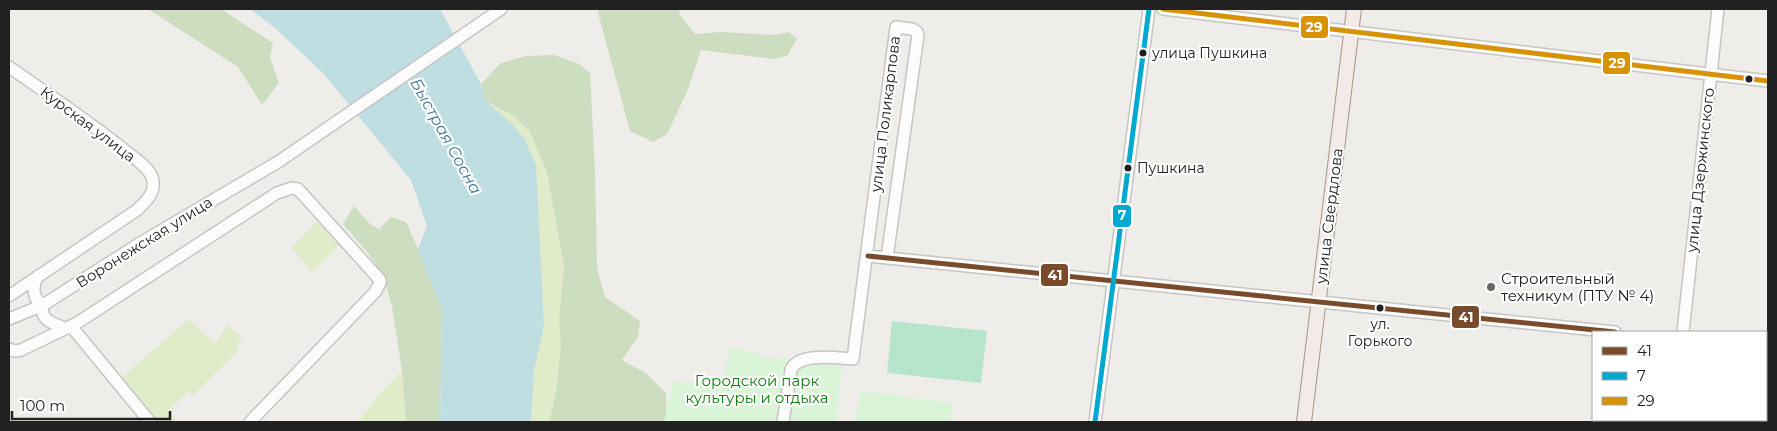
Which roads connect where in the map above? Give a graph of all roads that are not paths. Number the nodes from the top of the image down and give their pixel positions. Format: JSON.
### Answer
{"nodes":[{"id":1,"x":501,"y":9,"type":"edge"},
{"id":2,"x":1149,"y":9,"type":"edge"},
{"id":3,"x":1163,"y":9,"type":"edge"},
{"id":4,"x":1354,"y":9,"type":"edge"},
{"id":5,"x":1718,"y":9,"type":"edge"},
{"id":6,"x":1352,"y":30,"type":"junction"},
{"id":7,"x":9,"y":68,"type":"edge"},
{"id":8,"x":1711,"y":74,"type":"junction"},
{"id":9,"x":1768,"y":81,"type":"edge"},
{"id":10,"x":868,"y":256,"type":"junction"},
{"id":11,"x":887,"y":258,"type":"junction"},
{"id":12,"x":39,"y":274,"type":"junction"},
{"id":13,"x":1113,"y":281,"type":"junction"},
{"id":14,"x":9,"y":296,"type":"edge"},
{"id":15,"x":1319,"y":301,"type":"junction"},
{"id":16,"x":43,"y":305,"type":"junction"},
{"id":17,"x":9,"y":320,"type":"edge"},
{"id":18,"x":68,"y":327,"type":"junction"},
{"id":19,"x":1606,"y":331,"type":"edge"},
{"id":20,"x":1683,"y":331,"type":"edge"},
{"id":21,"x":9,"y":349,"type":"edge"},
{"id":22,"x":1095,"y":419,"type":"edge"},
{"id":23,"x":150,"y":422,"type":"edge"},
{"id":24,"x":250,"y":422,"type":"edge"},
{"id":25,"x":783,"y":422,"type":"edge"},
{"id":26,"x":1304,"y":422,"type":"edge"}],
"edges":[{"from":1,"to":16,"type":"street","name":"Воронежская улица"},
{"from":2,"to":13,"type":"street"},
{"from":3,"to":6,"type":"street"},
{"from":4,"to":6,"type":"main road","name":"улица Свердлова"},
{"from":5,"to":8,"type":"street","name":"улица Дзержинского"},
{"from":6,"to":8,"type":"street"},
{"from":6,"to":15,"type":"main road","name":"улица Свердлова"},
{"from":7,"to":12,"type":"street","name":"Курская улица"},
{"from":8,"to":9,"type":"street"},
{"from":8,"to":20,"type":"street","name":"улица Дзержинского"},
{"from":10,"to":11,"type":"street"},
{"from":10,"to":11,"type":"street","name":"улица Поликарпова"},
{"from":10,"to":25,"type":"street","name":"улица Поликарпова"},
{"from":11,"to":13,"type":"street"},
{"from":12,"to":14,"type":"street","name":"Курская улица"},
{"from":12,"to":16,"type":"street"},
{"from":13,"to":15,"type":"street"},
{"from":13,"to":22,"type":"street"},
{"from":15,"to":19,"type":"street"},
{"from":15,"to":26,"type":"main road","name":"улица Свердлова"},
{"from":16,"to":17,"type":"street","name":"Воронежская улица"},
{"from":16,"to":18,"type":"street"},
{"from":18,"to":21,"type":"street"},
{"from":18,"to":23,"type":"street"},
{"from":18,"to":24,"type":"street"}]}
